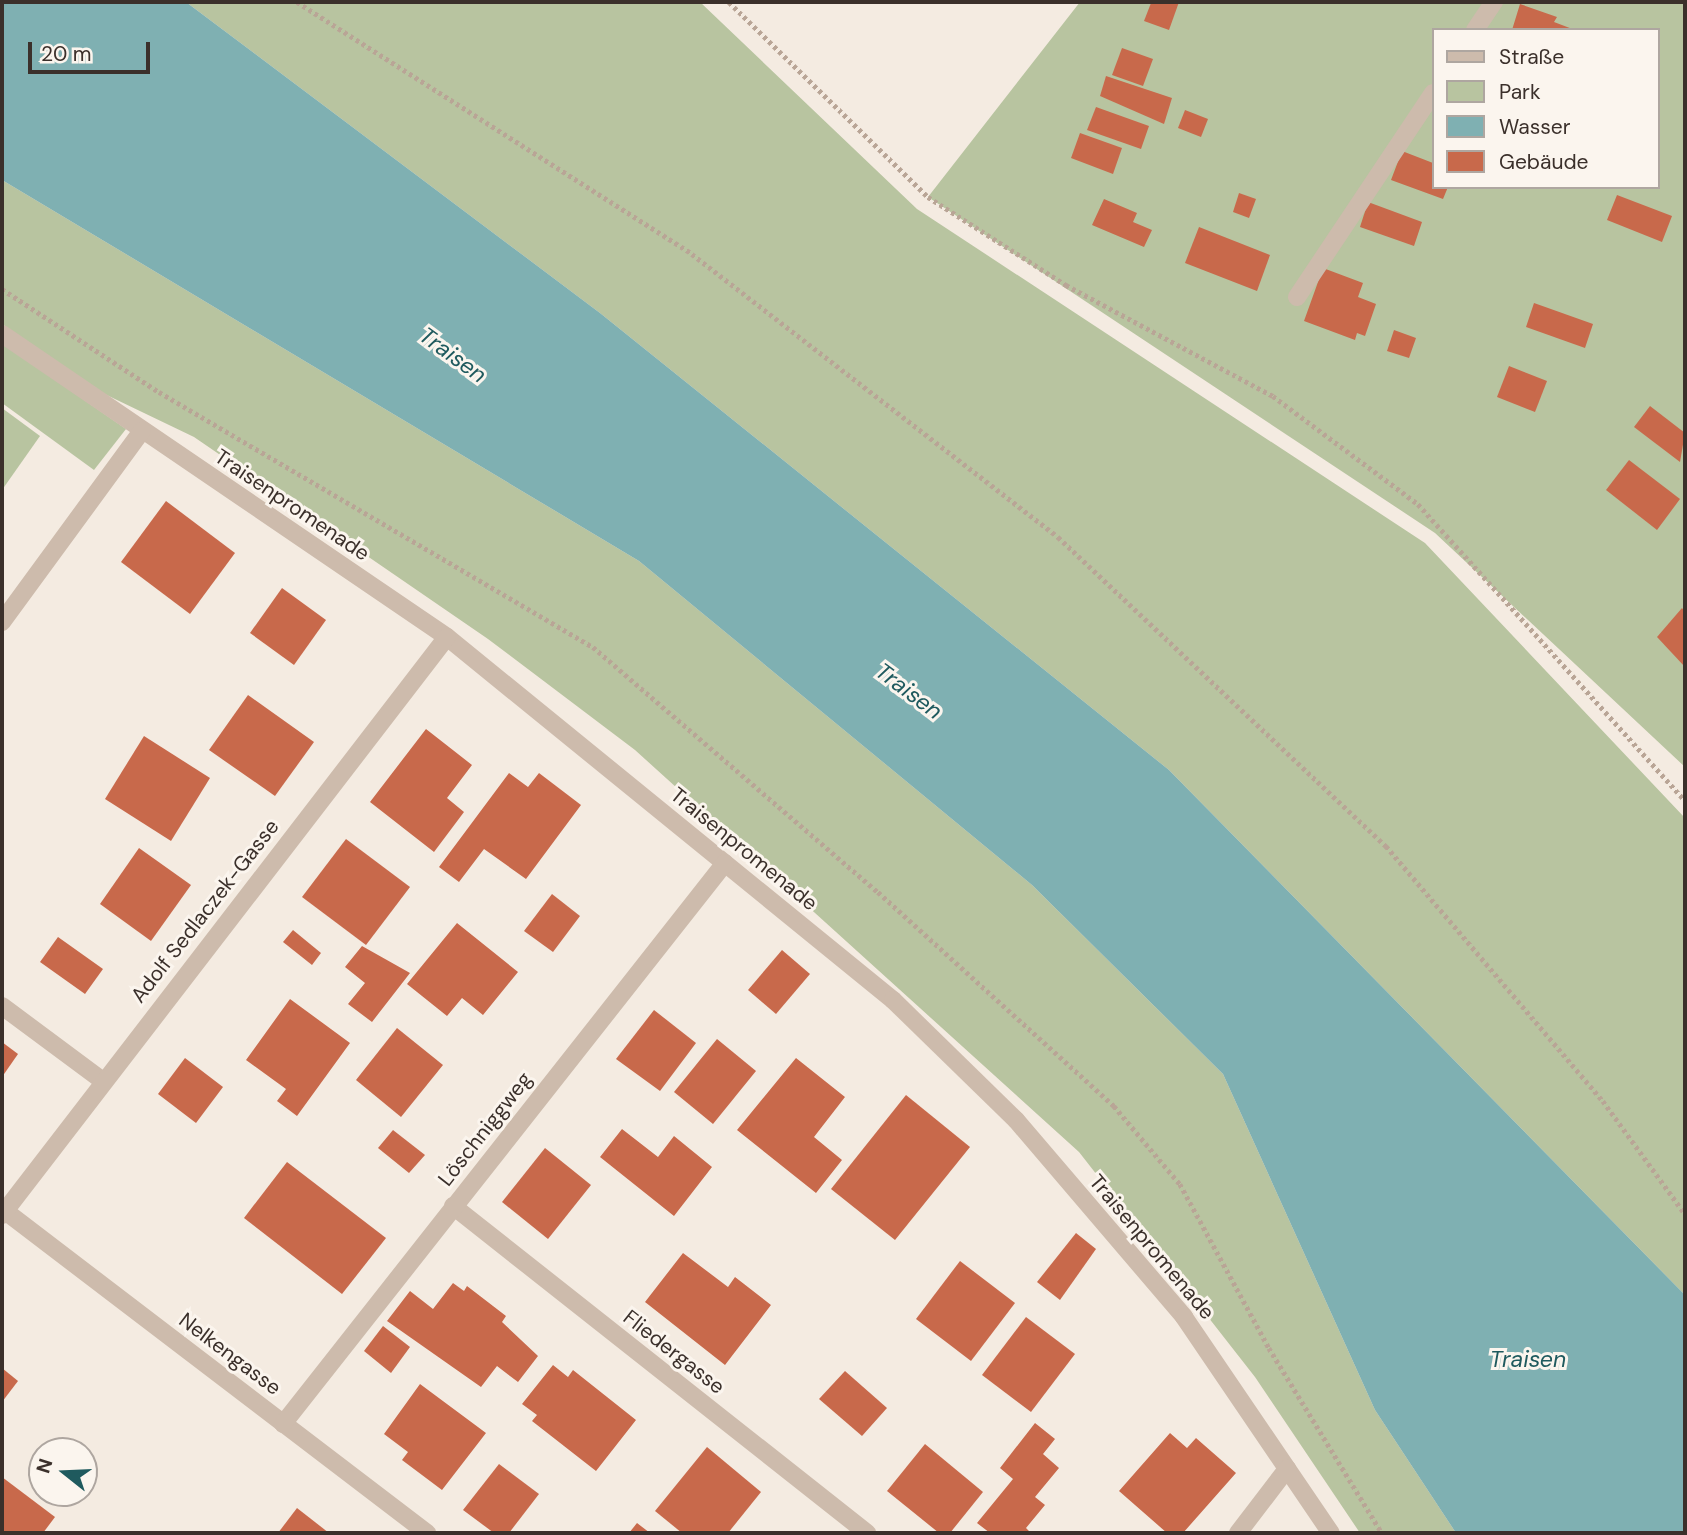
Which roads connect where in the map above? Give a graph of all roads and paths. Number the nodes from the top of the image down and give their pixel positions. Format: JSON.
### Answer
{"nodes":[{"id":1,"x":297,"y":2,"type":"edge"},
{"id":2,"x":729,"y":2,"type":"edge"},
{"id":3,"x":1494,"y":2,"type":"edge"},
{"id":4,"x":1476,"y":28,"type":"edge"},
{"id":5,"x":1432,"y":94,"type":"edge"},
{"id":6,"x":2,"y":289,"type":"edge"},
{"id":7,"x":1297,"y":297,"type":"dead end"},
{"id":8,"x":2,"y":334,"type":"edge"},
{"id":9,"x":142,"y":431,"type":"junction"},
{"id":10,"x":2,"y":622,"type":"edge"},
{"id":11,"x":447,"y":637,"type":"junction"},
{"id":12,"x":1685,"y":801,"type":"edge"},
{"id":13,"x":725,"y":863,"type":"junction"},
{"id":14,"x":2,"y":1006,"type":"edge"},
{"id":15,"x":103,"y":1081,"type":"junction"},
{"id":16,"x":453,"y":1206,"type":"junction"},
{"id":17,"x":4,"y":1213,"type":"edge"},
{"id":18,"x":1685,"y":1214,"type":"edge"},
{"id":19,"x":283,"y":1424,"type":"junction"},
{"id":20,"x":1287,"y":1469,"type":"junction"},
{"id":21,"x":427,"y":1533,"type":"edge"},
{"id":22,"x":867,"y":1533,"type":"edge"},
{"id":23,"x":1238,"y":1533,"type":"edge"},
{"id":24,"x":1331,"y":1533,"type":"edge"},
{"id":25,"x":1382,"y":1533,"type":"edge"}],
"edges":[{"from":1,"to":18,"type":"path"},
{"from":2,"to":12,"type":"path"},
{"from":3,"to":4,"type":"street"},
{"from":5,"to":7,"type":"street"},
{"from":6,"to":25,"type":"path"},
{"from":8,"to":9,"type":"street","name":"Traisenpromenade"},
{"from":9,"to":10,"type":"street"},
{"from":9,"to":11,"type":"street","name":"Traisenpromenade"},
{"from":11,"to":13,"type":"street","name":"Traisenpromenade"},
{"from":11,"to":15,"type":"street","name":"Adolf Sedlaczek-Gasse"},
{"from":13,"to":16,"type":"street","name":"Löschniggweg"},
{"from":13,"to":20,"type":"street","name":"Traisenpromenade"},
{"from":14,"to":15,"type":"street"},
{"from":15,"to":17,"type":"street","name":"Adolf Sedlaczek-Gasse"},
{"from":16,"to":19,"type":"street","name":"Löschniggweg"},
{"from":16,"to":22,"type":"street","name":"Fliedergasse"},
{"from":17,"to":19,"type":"street","name":"Nelkengasse"},
{"from":19,"to":21,"type":"street","name":"Nelkengasse"},
{"from":20,"to":23,"type":"street"},
{"from":20,"to":24,"type":"street","name":"Traisenpromenade"}]}
